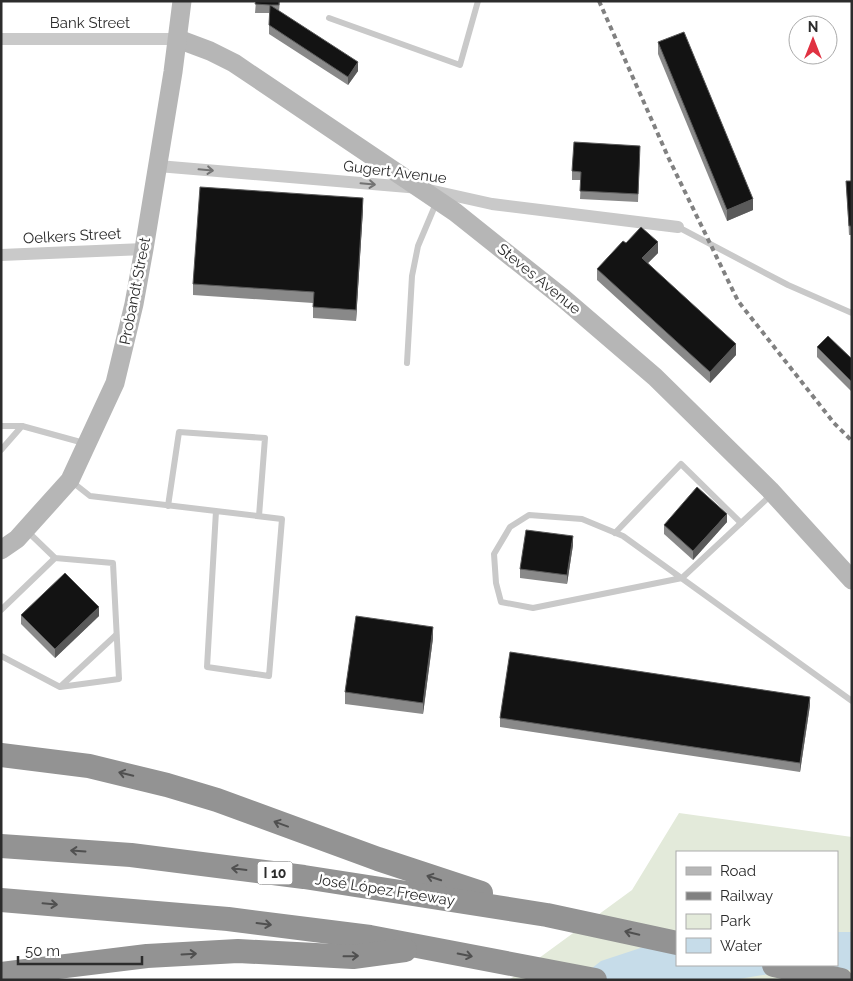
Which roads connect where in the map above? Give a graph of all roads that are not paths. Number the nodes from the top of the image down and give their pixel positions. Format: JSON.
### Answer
{"nodes":[{"id":1,"x":182,"y":1,"type":"edge"},
{"id":2,"x":478,"y":1,"type":"edge"},
{"id":3,"x":329,"y":18,"type":"dead end"},
{"id":4,"x":1,"y":39,"type":"edge"},
{"id":5,"x":178,"y":39,"type":"junction"},
{"id":6,"x":158,"y":166,"type":"junction"},
{"id":7,"x":420,"y":188,"type":"junction"},
{"id":8,"x":437,"y":200,"type":"junction"},
{"id":9,"x":678,"y":227,"type":"joint"},
{"id":10,"x":144,"y":249,"type":"junction"},
{"id":11,"x":1,"y":255,"type":"edge"},
{"id":12,"x":852,"y":313,"type":"edge"},
{"id":13,"x":407,"y":363,"type":"dead end"},
{"id":14,"x":1,"y":426,"type":"edge"},
{"id":15,"x":22,"y":426,"type":"junction"},
{"id":16,"x":88,"y":444,"type":"junction"},
{"id":17,"x":1,"y":450,"type":"edge"},
{"id":18,"x":70,"y":480,"type":"junction"},
{"id":19,"x":773,"y":494,"type":"junction"},
{"id":20,"x":168,"y":506,"type":"junction"},
{"id":21,"x":216,"y":511,"type":"junction"},
{"id":22,"x":259,"y":516,"type":"junction"},
{"id":23,"x":741,"y":523,"type":"junction"},
{"id":24,"x":26,"y":530,"type":"junction"},
{"id":25,"x":615,"y":532,"type":"junction"},
{"id":26,"x":3,"y":552,"type":"edge"},
{"id":27,"x":55,"y":558,"type":"junction"},
{"id":28,"x":682,"y":578,"type":"junction"},
{"id":29,"x":852,"y":580,"type":"edge"},
{"id":30,"x":1,"y":610,"type":"edge"},
{"id":31,"x":116,"y":635,"type":"junction"},
{"id":32,"x":1,"y":656,"type":"edge"},
{"id":33,"x":60,"y":687,"type":"junction"},
{"id":34,"x":852,"y":701,"type":"edge"},
{"id":35,"x":1,"y":755,"type":"edge"},
{"id":36,"x":1,"y":846,"type":"edge"},
{"id":37,"x":1,"y":900,"type":"edge"},
{"id":38,"x":547,"y":915,"type":"junction"},
{"id":39,"x":676,"y":943,"type":"edge"},
{"id":40,"x":427,"y":948,"type":"junction"},
{"id":41,"x":778,"y":966,"type":"edge"},
{"id":42,"x":1,"y":974,"type":"edge"},
{"id":43,"x":595,"y":980,"type":"edge"},
{"id":44,"x":841,"y":980,"type":"edge"}],
"edges":[{"from":1,"to":5,"type":"main road","name":"Probandt Street"},
{"from":2,"to":3,"type":"lane"},
{"from":4,"to":5,"type":"street","name":"Bank Street"},
{"from":5,"to":6,"type":"main road","name":"Probandt Street"},
{"from":5,"to":7,"type":"main road","name":"Steves Avenue"},
{"from":6,"to":7,"type":"street","name":"Gugert Avenue","one_way":true},
{"from":6,"to":10,"type":"main road","name":"Probandt Street"},
{"from":7,"to":8,"type":"main road","name":"Steves Avenue"},
{"from":7,"to":9,"type":"street","name":"Gugert Avenue"},
{"from":8,"to":13,"type":"lane"},
{"from":8,"to":19,"type":"main road","name":"Steves Avenue"},
{"from":9,"to":12,"type":"lane"},
{"from":10,"to":11,"type":"street","name":"Oelkers Street"},
{"from":10,"to":16,"type":"main road","name":"Probandt Street"},
{"from":14,"to":15,"type":"lane"},
{"from":15,"to":16,"type":"lane"},
{"from":15,"to":17,"type":"lane"},
{"from":16,"to":18,"type":"main road","name":"Probandt Street"},
{"from":18,"to":20,"type":"lane"},
{"from":18,"to":24,"type":"main road","name":"Probandt Street"},
{"from":19,"to":23,"type":"lane"},
{"from":19,"to":29,"type":"main road","name":"Steves Avenue"},
{"from":20,"to":21,"type":"lane"},
{"from":20,"to":22,"type":"lane"},
{"from":21,"to":22,"type":"lane"},
{"from":21,"to":22,"type":"lane"},
{"from":23,"to":25,"type":"lane"},
{"from":23,"to":28,"type":"lane"},
{"from":24,"to":26,"type":"main road","name":"Probandt Street"},
{"from":24,"to":27,"type":"lane"},
{"from":25,"to":28,"type":"lane"},
{"from":25,"to":28,"type":"lane"},
{"from":27,"to":30,"type":"lane"},
{"from":27,"to":31,"type":"lane"},
{"from":28,"to":34,"type":"lane"},
{"from":31,"to":33,"type":"lane"},
{"from":31,"to":33,"type":"lane"},
{"from":32,"to":33,"type":"lane"},
{"from":38,"to":35,"type":"highway","one_way":true},
{"from":38,"to":36,"type":"highway","name":"José López Freeway","number":"I 10","one_way":true},
{"from":37,"to":40,"type":"highway","one_way":true},
{"from":39,"to":38,"type":"highway","name":"José López Freeway","number":"I 10","one_way":true},
{"from":42,"to":40,"type":"highway","one_way":true},
{"from":40,"to":43,"type":"highway","one_way":true},
{"from":41,"to":44,"type":"highway"}]}
